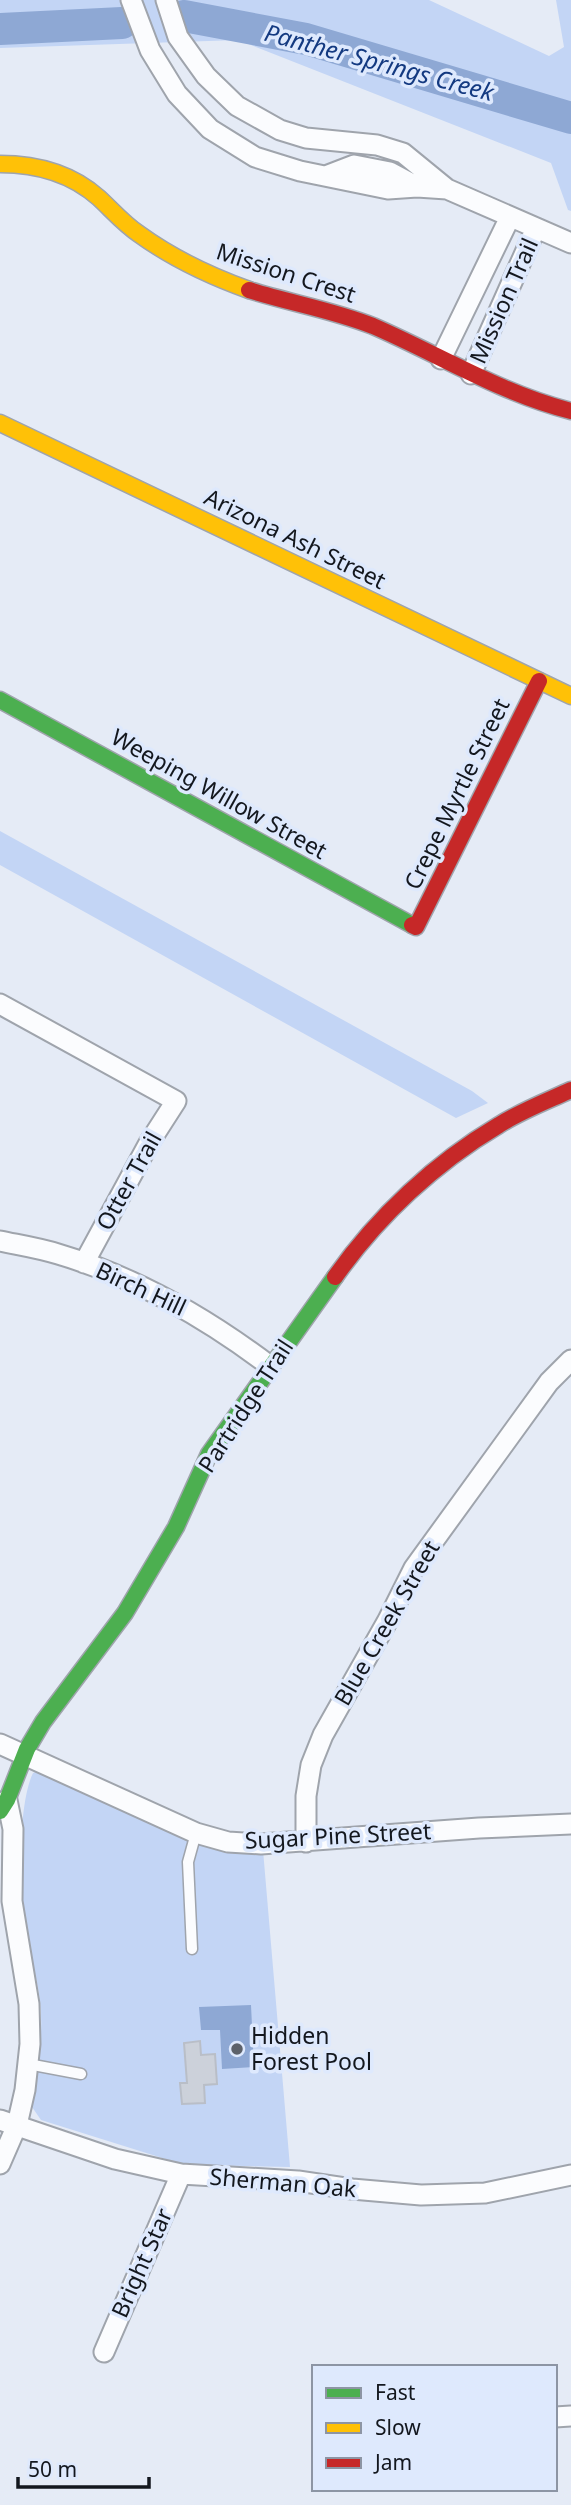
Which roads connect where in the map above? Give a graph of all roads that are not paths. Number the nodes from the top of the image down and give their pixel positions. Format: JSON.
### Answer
{"nodes":[{"id":1,"x":131,"y":0,"type":"edge"},
{"id":2,"x":166,"y":0,"type":"edge"},
{"id":3,"x":332,"y":141,"type":"junction"},
{"id":4,"x":0,"y":164,"type":"edge"},
{"id":5,"x":328,"y":175,"type":"junction"},
{"id":6,"x":447,"y":189,"type":"junction"},
{"id":7,"x":510,"y":217,"type":"junction"},
{"id":8,"x":536,"y":228,"type":"junction"},
{"id":9,"x":571,"y":243,"type":"edge"},
{"id":10,"x":441,"y":359,"type":"junction"},
{"id":11,"x":471,"y":374,"type":"junction"},
{"id":12,"x":571,"y":411,"type":"edge"},
{"id":13,"x":0,"y":423,"type":"edge"},
{"id":14,"x":539,"y":681,"type":"junction"},
{"id":15,"x":571,"y":696,"type":"edge"},
{"id":16,"x":0,"y":700,"type":"edge"},
{"id":17,"x":416,"y":927,"type":"joint"},
{"id":18,"x":0,"y":1004,"type":"edge"},
{"id":19,"x":571,"y":1090,"type":"edge"},
{"id":20,"x":0,"y":1241,"type":"edge"},
{"id":21,"x":84,"y":1263,"type":"junction"},
{"id":22,"x":571,"y":1360,"type":"edge"},
{"id":23,"x":270,"y":1366,"type":"junction"},
{"id":24,"x":0,"y":1744,"type":"edge"},
{"id":25,"x":24,"y":1755,"type":"junction"},
{"id":26,"x":4,"y":1805,"type":"edge"},
{"id":27,"x":571,"y":1824,"type":"edge"},
{"id":28,"x":197,"y":1833,"type":"junction"},
{"id":29,"x":306,"y":1842,"type":"junction"},
{"id":30,"x":8,"y":1931,"type":"edge"},
{"id":31,"x":191,"y":1950,"type":"dead end"},
{"id":32,"x":28,"y":2064,"type":"junction"},
{"id":33,"x":81,"y":2074,"type":"dead end"},
{"id":34,"x":8,"y":2123,"type":"edge"},
{"id":35,"x":0,"y":2164,"type":"edge"},
{"id":36,"x":181,"y":2174,"type":"junction"},
{"id":37,"x":571,"y":2175,"type":"edge"},
{"id":38,"x":104,"y":2351,"type":"dead end"}],
"edges":[{"from":1,"to":5,"type":"street"},
{"from":2,"to":3,"type":"street"},
{"from":3,"to":5,"type":"street"},
{"from":3,"to":6,"type":"street"},
{"from":4,"to":10,"type":"street","name":"Mission Crest"},
{"from":5,"to":6,"type":"street"},
{"from":6,"to":7,"type":"street"},
{"from":7,"to":8,"type":"street"},
{"from":7,"to":10,"type":"street","name":"Mission Trail"},
{"from":8,"to":9,"type":"street"},
{"from":8,"to":11,"type":"street","name":"Mission Trail"},
{"from":10,"to":11,"type":"street","name":"Mission Crest"},
{"from":11,"to":12,"type":"street","name":"Mission Crest"},
{"from":13,"to":14,"type":"street","name":"Arizona Ash Street"},
{"from":14,"to":15,"type":"street","name":"Arizona Ash Street"},
{"from":14,"to":17,"type":"street","name":"Crepe Myrtle Street"},
{"from":16,"to":17,"type":"street","name":"Weeping Willow Street"},
{"from":18,"to":21,"type":"street","name":"Otter Trail"},
{"from":19,"to":23,"type":"street","name":"Partridge Trail"},
{"from":20,"to":21,"type":"street","name":"Birch Hill"},
{"from":21,"to":23,"type":"street","name":"Birch Hill"},
{"from":22,"to":29,"type":"street","name":"Blue Creek Street"},
{"from":23,"to":25,"type":"street","name":"Partridge Trail"},
{"from":24,"to":25,"type":"street","name":"Sugar Pine Street"},
{"from":25,"to":26,"type":"street","name":"Partridge Trail"},
{"from":25,"to":28,"type":"street","name":"Sugar Pine Street"},
{"from":26,"to":30,"type":"street","name":"Partridge Trail"},
{"from":27,"to":29,"type":"street","name":"Sugar Pine Street"},
{"from":28,"to":29,"type":"street","name":"Sugar Pine Street"},
{"from":28,"to":31,"type":"lane"},
{"from":30,"to":32,"type":"street","name":"Partridge Trail"},
{"from":32,"to":33,"type":"lane"},
{"from":32,"to":34,"type":"street","name":"Partridge Trail"},
{"from":34,"to":35,"type":"street","name":"Partridge Trail"},
{"from":34,"to":36,"type":"street","name":"Sherman Oak"},
{"from":36,"to":37,"type":"street","name":"Sherman Oak"},
{"from":36,"to":38,"type":"street","name":"Bright Star"}]}
